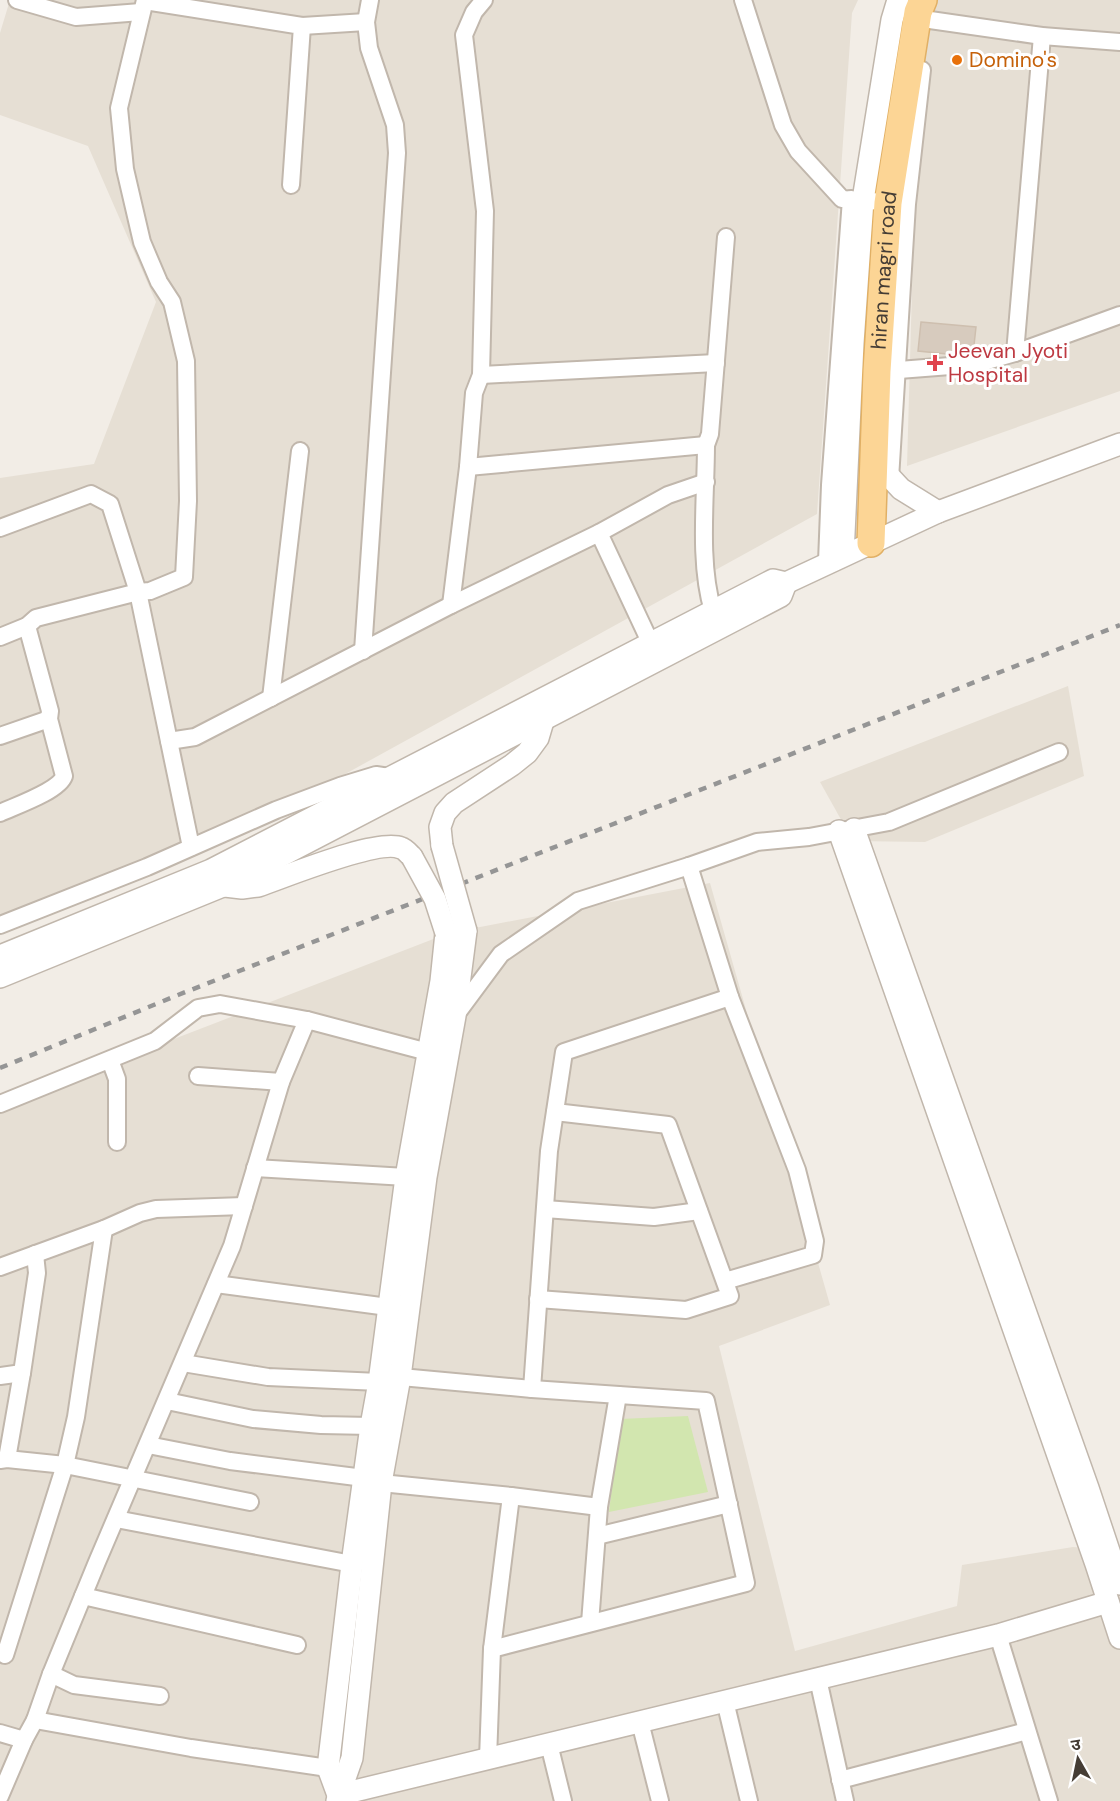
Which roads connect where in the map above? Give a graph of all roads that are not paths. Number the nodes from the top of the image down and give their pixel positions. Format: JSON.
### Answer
{"nodes":[{"id":1,"x":17,"y":0,"type":"edge"},
{"id":2,"x":370,"y":0,"type":"edge"},
{"id":3,"x":484,"y":0,"type":"edge"},
{"id":4,"x":743,"y":0,"type":"edge"},
{"id":5,"x":144,"y":4,"type":"edge"},
{"id":6,"x":912,"y":8,"type":"edge"},
{"id":7,"x":366,"y":22,"type":"junction"},
{"id":8,"x":302,"y":26,"type":"junction"},
{"id":9,"x":1042,"y":36,"type":"junction"},
{"id":10,"x":1120,"y":42,"type":"edge"},
{"id":11,"x":291,"y":186,"type":"dead end"},
{"id":12,"x":870,"y":201,"type":"junction"},
{"id":13,"x":726,"y":237,"type":"dead end"},
{"id":14,"x":1120,"y":315,"type":"edge"},
{"id":15,"x":1015,"y":353,"type":"junction"},
{"id":16,"x":716,"y":363,"type":"junction"},
{"id":17,"x":887,"y":371,"type":"junction"},
{"id":18,"x":481,"y":375,"type":"junction"},
{"id":19,"x":1120,"y":444,"type":"edge"},
{"id":20,"x":706,"y":445,"type":"junction"},
{"id":21,"x":300,"y":451,"type":"dead end"},
{"id":22,"x":468,"y":467,"type":"junction"},
{"id":23,"x":882,"y":469,"type":"junction"},
{"id":24,"x":706,"y":482,"type":"junction"},
{"id":25,"x":938,"y":512,"type":"junction"},
{"id":26,"x":0,"y":528,"type":"edge"},
{"id":27,"x":599,"y":533,"type":"junction"},
{"id":28,"x":871,"y":543,"type":"junction"},
{"id":29,"x":835,"y":559,"type":"junction"},
{"id":30,"x":786,"y":583,"type":"junction"},
{"id":31,"x":138,"y":592,"type":"junction"},
{"id":32,"x":451,"y":604,"type":"junction"},
{"id":33,"x":713,"y":611,"type":"junction"},
{"id":34,"x":27,"y":626,"type":"junction"},
{"id":35,"x":0,"y":637,"type":"edge"},
{"id":36,"x":651,"y":644,"type":"junction"},
{"id":37,"x":363,"y":651,"type":"junction"},
{"id":38,"x":271,"y":698,"type":"junction"},
{"id":39,"x":49,"y":719,"type":"junction"},
{"id":40,"x":543,"y":721,"type":"junction"},
{"id":41,"x":0,"y":736,"type":"edge"},
{"id":42,"x":169,"y":741,"type":"junction"},
{"id":43,"x":1059,"y":752,"type":"dead end"},
{"id":44,"x":393,"y":778,"type":"junction"},
{"id":45,"x":0,"y":813,"type":"edge"},
{"id":46,"x":847,"y":830,"type":"junction"},
{"id":47,"x":191,"y":847,"type":"junction"},
{"id":48,"x":689,"y":866,"type":"junction"},
{"id":49,"x":223,"y":886,"type":"junction"},
{"id":50,"x":0,"y":925,"type":"edge"},
{"id":51,"x":456,"y":932,"type":"junction"},
{"id":52,"x":0,"y":956,"type":"edge"},
{"id":53,"x":0,"y":977,"type":"edge"},
{"id":54,"x":730,"y":997,"type":"junction"},
{"id":55,"x":455,"y":1016,"type":"junction"},
{"id":56,"x":307,"y":1020,"type":"junction"},
{"id":57,"x":428,"y":1052,"type":"junction"},
{"id":58,"x":110,"y":1060,"type":"junction"},
{"id":59,"x":198,"y":1076,"type":"dead end"},
{"id":60,"x":281,"y":1082,"type":"junction"},
{"id":61,"x":0,"y":1104,"type":"edge"},
{"id":62,"x":555,"y":1112,"type":"junction"},
{"id":63,"x":117,"y":1142,"type":"dead end"},
{"id":64,"x":255,"y":1168,"type":"junction"},
{"id":65,"x":406,"y":1177,"type":"junction"},
{"id":66,"x":244,"y":1206,"type":"junction"},
{"id":67,"x":544,"y":1209,"type":"junction"},
{"id":68,"x":699,"y":1211,"type":"junction"},
{"id":69,"x":104,"y":1229,"type":"junction"},
{"id":70,"x":35,"y":1254,"type":"junction"},
{"id":71,"x":0,"y":1267,"type":"edge"},
{"id":72,"x":725,"y":1281,"type":"junction"},
{"id":73,"x":216,"y":1284,"type":"junction"},
{"id":74,"x":538,"y":1299,"type":"junction"},
{"id":75,"x":388,"y":1307,"type":"junction"},
{"id":76,"x":183,"y":1363,"type":"junction"},
{"id":77,"x":22,"y":1373,"type":"junction"},
{"id":78,"x":0,"y":1376,"type":"edge"},
{"id":79,"x":386,"y":1378,"type":"junction"},
{"id":80,"x":532,"y":1389,"type":"junction"},
{"id":81,"x":618,"y":1395,"type":"junction"},
{"id":82,"x":167,"y":1401,"type":"junction"},
{"id":83,"x":371,"y":1426,"type":"junction"},
{"id":84,"x":148,"y":1445,"type":"junction"},
{"id":85,"x":3,"y":1460,"type":"edge"},
{"id":86,"x":65,"y":1465,"type":"junction"},
{"id":87,"x":133,"y":1479,"type":"junction"},
{"id":88,"x":373,"y":1481,"type":"junction"},
{"id":89,"x":511,"y":1496,"type":"junction"},
{"id":90,"x":250,"y":1502,"type":"dead end"},
{"id":91,"x":729,"y":1504,"type":"junction"},
{"id":92,"x":599,"y":1507,"type":"junction"},
{"id":93,"x":116,"y":1520,"type":"junction"},
{"id":94,"x":597,"y":1536,"type":"junction"},
{"id":95,"x":352,"y":1564,"type":"junction"},
{"id":96,"x":1120,"y":1584,"type":"edge"},
{"id":97,"x":83,"y":1596,"type":"junction"},
{"id":98,"x":1108,"y":1602,"type":"junction"},
{"id":99,"x":590,"y":1623,"type":"junction"},
{"id":100,"x":998,"y":1635,"type":"junction"},
{"id":101,"x":1120,"y":1638,"type":"edge"},
{"id":102,"x":297,"y":1645,"type":"dead end"},
{"id":103,"x":492,"y":1649,"type":"junction"},
{"id":104,"x":5,"y":1655,"type":"dead end"},
{"id":105,"x":51,"y":1674,"type":"junction"},
{"id":106,"x":818,"y":1679,"type":"junction"},
{"id":107,"x":160,"y":1696,"type":"dead end"},
{"id":108,"x":725,"y":1701,"type":"junction"},
{"id":109,"x":35,"y":1720,"type":"junction"},
{"id":110,"x":640,"y":1722,"type":"junction"},
{"id":111,"x":1026,"y":1731,"type":"junction"},
{"id":112,"x":0,"y":1733,"type":"edge"},
{"id":113,"x":24,"y":1740,"type":"junction"},
{"id":114,"x":549,"y":1744,"type":"junction"},
{"id":115,"x":488,"y":1759,"type":"junction"},
{"id":116,"x":328,"y":1768,"type":"junction"},
{"id":117,"x":840,"y":1780,"type":"junction"},
{"id":118,"x":0,"y":1798,"type":"edge"},
{"id":119,"x":337,"y":1798,"type":"edge"},
{"id":120,"x":14,"y":1801,"type":"edge"},
{"id":121,"x":563,"y":1801,"type":"edge"},
{"id":122,"x":660,"y":1801,"type":"edge"},
{"id":123,"x":749,"y":1801,"type":"edge"},
{"id":124,"x":845,"y":1801,"type":"edge"},
{"id":125,"x":1049,"y":1801,"type":"edge"}],
"edges":[{"from":1,"to":5,"type":"street"},
{"from":2,"to":7,"type":"street"},
{"from":3,"to":18,"type":"street"},
{"from":4,"to":12,"type":"street"},
{"from":5,"to":8,"type":"street"},
{"from":5,"to":31,"type":"street"},
{"from":6,"to":9,"type":"street"},
{"from":6,"to":12,"type":"main road","name":"hiran magri road"},
{"from":7,"to":8,"type":"street"},
{"from":7,"to":37,"type":"street"},
{"from":8,"to":11,"type":"street"},
{"from":9,"to":10,"type":"street"},
{"from":9,"to":15,"type":"street"},
{"from":12,"to":17,"type":"main road","name":"hiran magri road"},
{"from":12,"to":29,"type":"street"},
{"from":12,"to":29,"type":"street"},
{"from":13,"to":16,"type":"street"},
{"from":14,"to":15,"type":"street"},
{"from":15,"to":17,"type":"street"},
{"from":16,"to":18,"type":"street"},
{"from":16,"to":20,"type":"street"},
{"from":17,"to":23,"type":"main road","name":"hiran magri road"},
{"from":18,"to":22,"type":"street"},
{"from":19,"to":25,"type":"street"},
{"from":20,"to":22,"type":"street"},
{"from":20,"to":24,"type":"street"},
{"from":21,"to":38,"type":"street"},
{"from":22,"to":32,"type":"street"},
{"from":23,"to":25,"type":"street"},
{"from":23,"to":28,"type":"main road","name":"hiran magri road"},
{"from":24,"to":27,"type":"street"},
{"from":24,"to":33,"type":"street"},
{"from":25,"to":28,"type":"street"},
{"from":26,"to":31,"type":"street"},
{"from":27,"to":32,"type":"street"},
{"from":27,"to":36,"type":"street"},
{"from":28,"to":29,"type":"street"},
{"from":29,"to":30,"type":"street"},
{"from":30,"to":33,"type":"street"},
{"from":30,"to":40,"type":"street"},
{"from":31,"to":34,"type":"street"},
{"from":31,"to":42,"type":"street"},
{"from":32,"to":37,"type":"street"},
{"from":33,"to":36,"type":"street"},
{"from":34,"to":35,"type":"street"},
{"from":34,"to":39,"type":"street"},
{"from":36,"to":44,"type":"street"},
{"from":37,"to":38,"type":"street"},
{"from":38,"to":42,"type":"street"},
{"from":39,"to":41,"type":"street"},
{"from":39,"to":45,"type":"street"},
{"from":40,"to":49,"type":"street"},
{"from":40,"to":51,"type":"street","bridge":true},
{"from":42,"to":47,"type":"street"},
{"from":43,"to":46,"type":"street"},
{"from":44,"to":47,"type":"street"},
{"from":44,"to":52,"type":"street"},
{"from":46,"to":48,"type":"street"},
{"from":46,"to":96,"type":"street"},
{"from":46,"to":98,"type":"street"},
{"from":47,"to":50,"type":"street"},
{"from":48,"to":54,"type":"street"},
{"from":48,"to":55,"type":"street"},
{"from":49,"to":51,"type":"street","bridge":true},
{"from":49,"to":53,"type":"street"},
{"from":51,"to":55,"type":"street"},
{"from":51,"to":57,"type":"street"},
{"from":54,"to":62,"type":"street"},
{"from":54,"to":72,"type":"street"},
{"from":55,"to":79,"type":"street"},
{"from":56,"to":57,"type":"street"},
{"from":56,"to":58,"type":"street"},
{"from":56,"to":60,"type":"street"},
{"from":57,"to":65,"type":"street"},
{"from":58,"to":61,"type":"street"},
{"from":58,"to":63,"type":"street"},
{"from":59,"to":60,"type":"street"},
{"from":60,"to":64,"type":"street"},
{"from":62,"to":67,"type":"street"},
{"from":62,"to":68,"type":"street"},
{"from":64,"to":65,"type":"street"},
{"from":64,"to":66,"type":"street"},
{"from":65,"to":75,"type":"street"},
{"from":66,"to":69,"type":"street"},
{"from":66,"to":73,"type":"street"},
{"from":67,"to":68,"type":"street"},
{"from":67,"to":74,"type":"street"},
{"from":68,"to":72,"type":"street"},
{"from":69,"to":70,"type":"street"},
{"from":69,"to":86,"type":"street"},
{"from":70,"to":71,"type":"street"},
{"from":70,"to":77,"type":"street"},
{"from":72,"to":74,"type":"street"},
{"from":73,"to":75,"type":"street"},
{"from":73,"to":76,"type":"street"},
{"from":74,"to":80,"type":"street"},
{"from":75,"to":79,"type":"street"},
{"from":76,"to":79,"type":"street"},
{"from":76,"to":82,"type":"street"},
{"from":77,"to":78,"type":"street"},
{"from":77,"to":85,"type":"street"},
{"from":79,"to":80,"type":"street"},
{"from":79,"to":83,"type":"street"},
{"from":79,"to":88,"type":"street"},
{"from":80,"to":81,"type":"street"},
{"from":81,"to":91,"type":"street"},
{"from":81,"to":92,"type":"street"},
{"from":82,"to":83,"type":"street"},
{"from":82,"to":84,"type":"street"},
{"from":83,"to":88,"type":"street"},
{"from":84,"to":87,"type":"street"},
{"from":84,"to":88,"type":"street"},
{"from":85,"to":86,"type":"street"},
{"from":86,"to":87,"type":"street"},
{"from":86,"to":104,"type":"street"},
{"from":87,"to":90,"type":"street"},
{"from":87,"to":93,"type":"street"},
{"from":88,"to":89,"type":"street"},
{"from":88,"to":95,"type":"street"},
{"from":88,"to":119,"type":"street"},
{"from":89,"to":92,"type":"street"},
{"from":89,"to":103,"type":"street"},
{"from":91,"to":94,"type":"street"},
{"from":91,"to":99,"type":"street"},
{"from":92,"to":94,"type":"street"},
{"from":93,"to":95,"type":"street"},
{"from":93,"to":97,"type":"street"},
{"from":94,"to":99,"type":"street"},
{"from":95,"to":116,"type":"street"},
{"from":97,"to":102,"type":"street"},
{"from":97,"to":105,"type":"street"},
{"from":98,"to":100,"type":"street"},
{"from":98,"to":101,"type":"street"},
{"from":99,"to":103,"type":"street"},
{"from":100,"to":106,"type":"street"},
{"from":100,"to":111,"type":"street"},
{"from":103,"to":115,"type":"street"},
{"from":105,"to":107,"type":"street"},
{"from":105,"to":109,"type":"street"},
{"from":106,"to":108,"type":"street"},
{"from":106,"to":117,"type":"street"},
{"from":108,"to":110,"type":"street"},
{"from":108,"to":123,"type":"street"},
{"from":109,"to":113,"type":"street"},
{"from":109,"to":116,"type":"street"},
{"from":110,"to":114,"type":"street"},
{"from":110,"to":122,"type":"street"},
{"from":111,"to":117,"type":"street"},
{"from":111,"to":125,"type":"street"},
{"from":112,"to":113,"type":"street"},
{"from":113,"to":118,"type":"street"},
{"from":114,"to":115,"type":"street"},
{"from":114,"to":121,"type":"street"},
{"from":115,"to":119,"type":"street"},
{"from":116,"to":119,"type":"street"},
{"from":117,"to":124,"type":"street"},
{"from":118,"to":120,"type":"street"}]}
